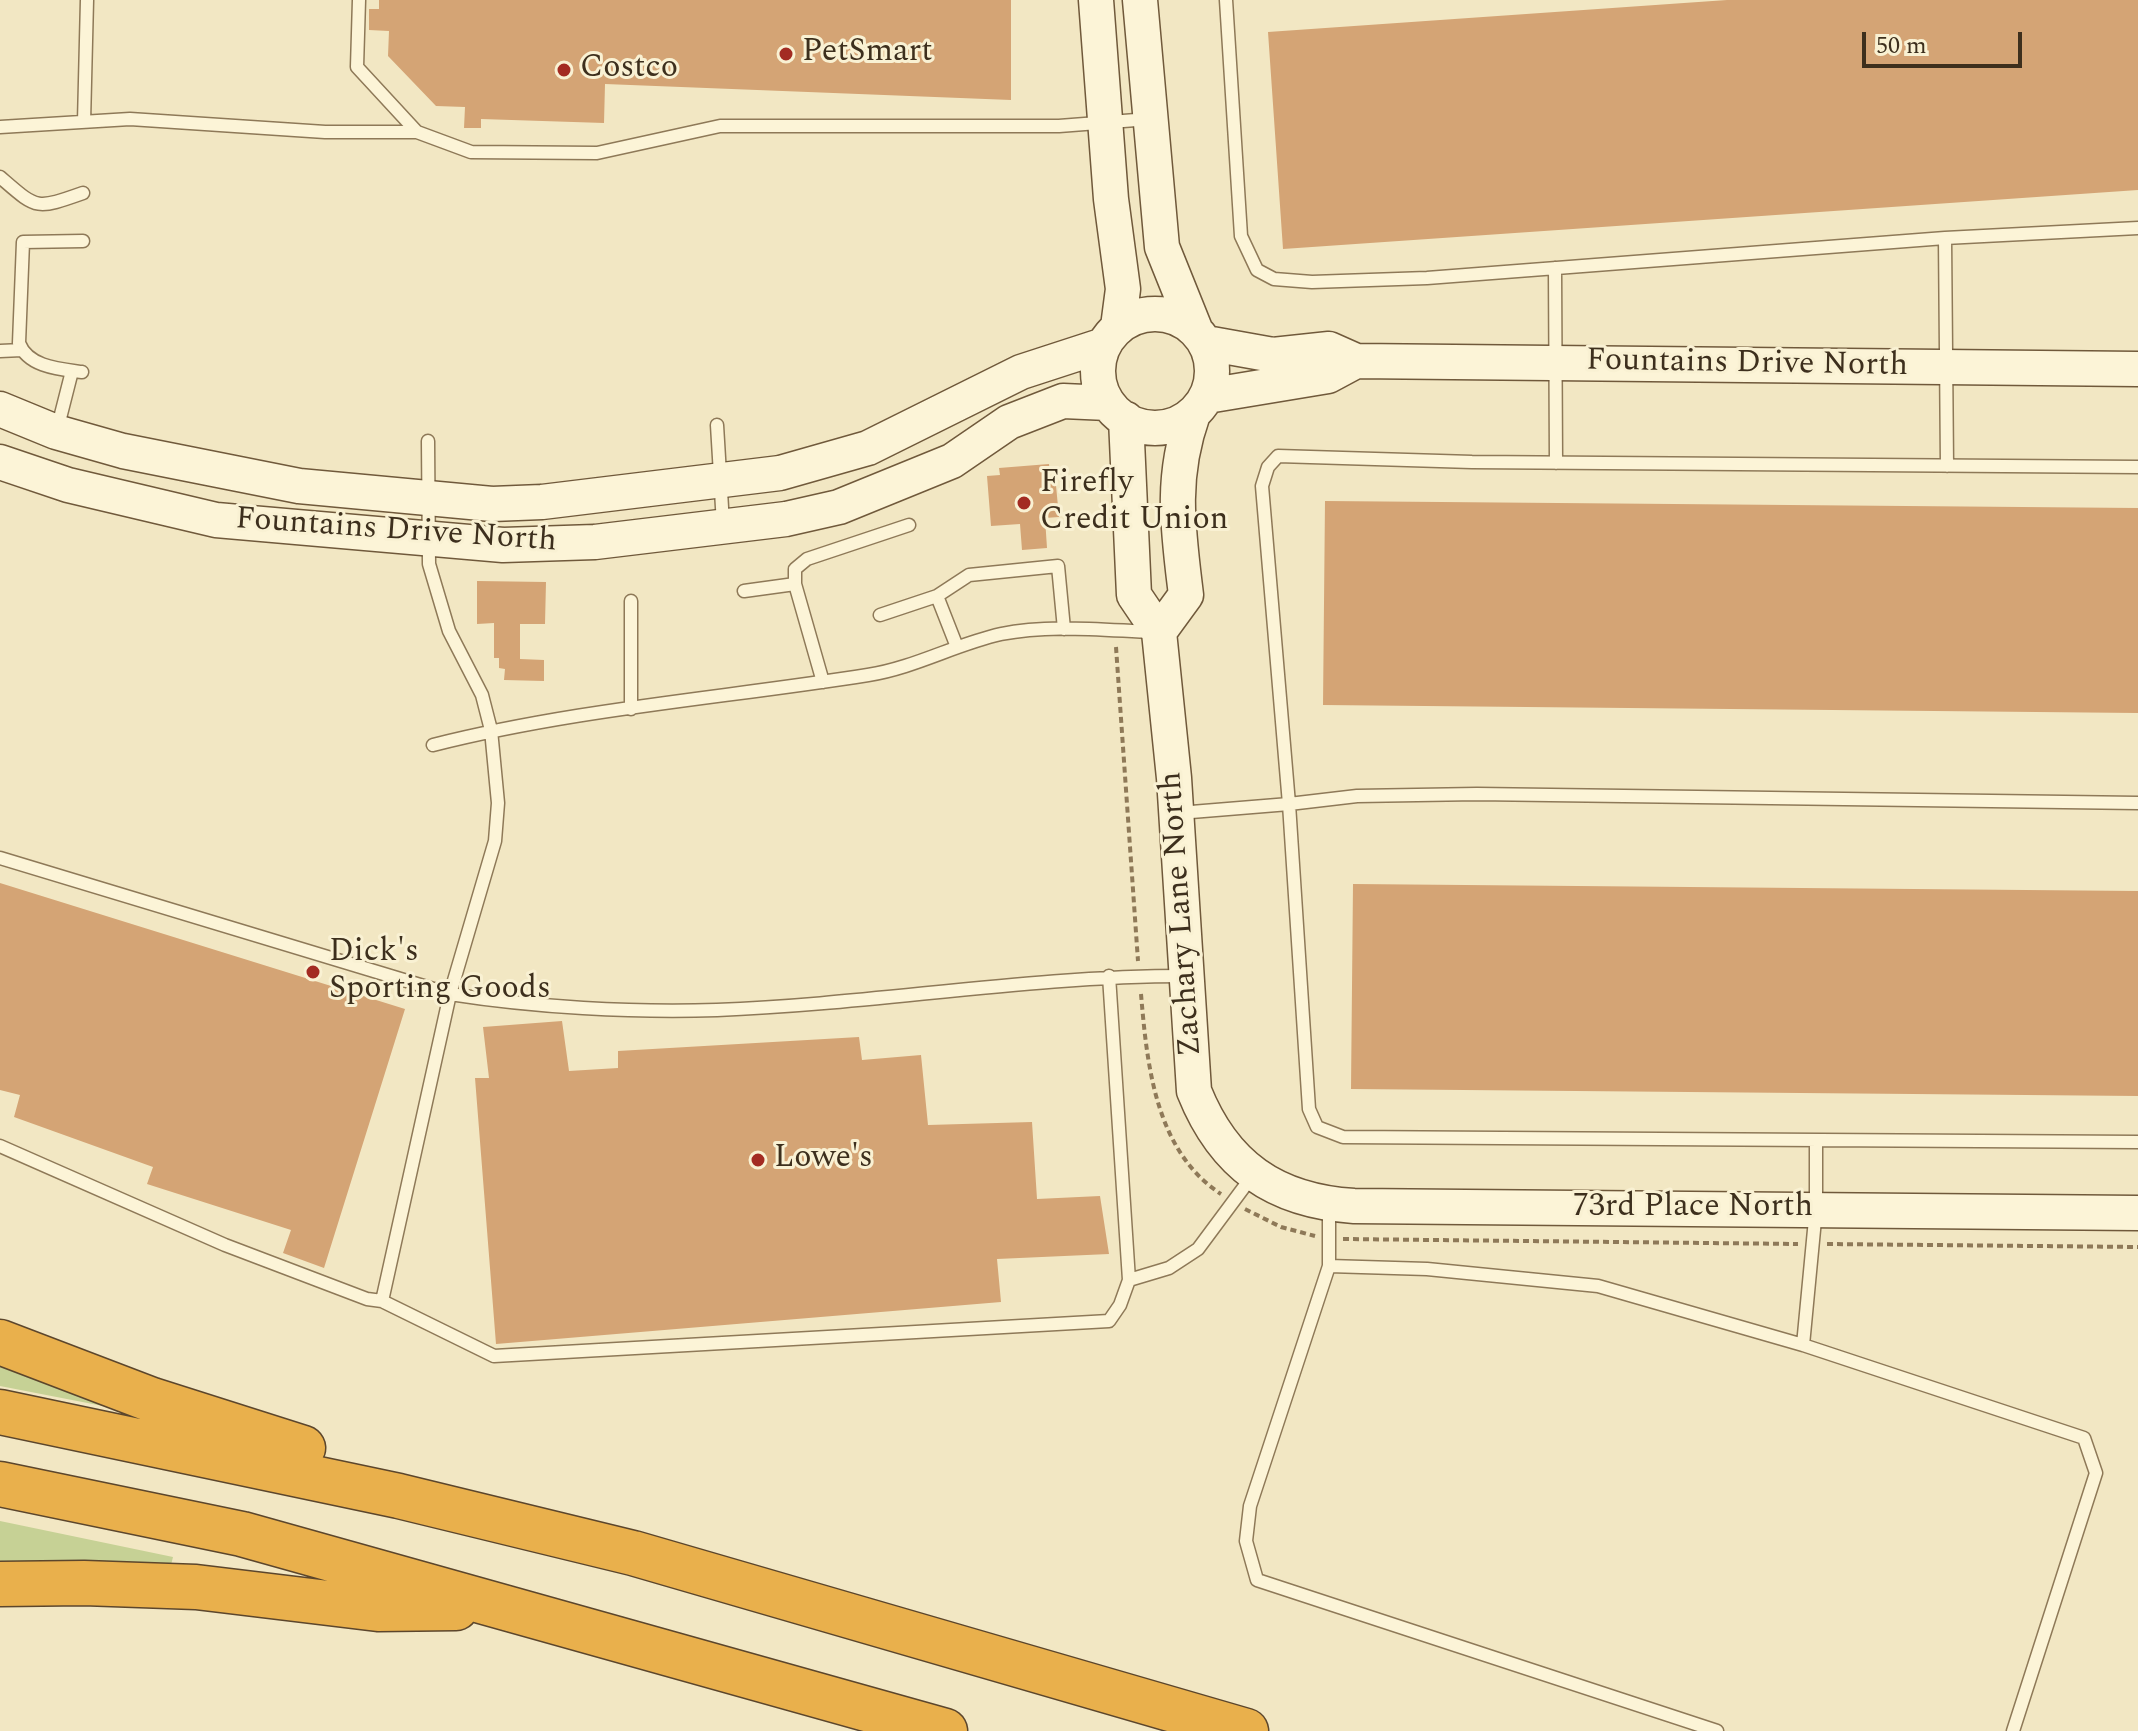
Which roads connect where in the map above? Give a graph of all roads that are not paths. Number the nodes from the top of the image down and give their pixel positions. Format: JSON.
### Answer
{"nodes":[{"id":1,"x":87,"y":0,"type":"edge"},
{"id":2,"x":359,"y":0,"type":"edge"},
{"id":3,"x":1096,"y":0,"type":"edge"},
{"id":4,"x":1140,"y":0,"type":"edge"},
{"id":5,"x":1226,"y":0,"type":"edge"},
{"id":6,"x":1149,"y":119,"type":"junction"},
{"id":7,"x":1105,"y":121,"type":"junction"},
{"id":8,"x":84,"y":122,"type":"junction"},
{"id":9,"x":0,"y":127,"type":"edge"},
{"id":10,"x":417,"y":132,"type":"junction"},
{"id":11,"x":0,"y":177,"type":"edge"},
{"id":12,"x":83,"y":193,"type":"dead end"},
{"id":13,"x":2138,"y":228,"type":"edge"},
{"id":14,"x":1945,"y":238,"type":"junction"},
{"id":15,"x":83,"y":241,"type":"dead end"},
{"id":16,"x":1555,"y":268,"type":"junction"},
{"id":17,"x":1111,"y":336,"type":"junction"},
{"id":18,"x":1200,"y":336,"type":"junction"},
{"id":19,"x":22,"y":350,"type":"junction"},
{"id":20,"x":0,"y":351,"type":"edge"},
{"id":21,"x":1356,"y":361,"type":"junction"},
{"id":22,"x":1554,"y":363,"type":"junction"},
{"id":23,"x":1945,"y":367,"type":"junction"},
{"id":24,"x":2138,"y":369,"type":"edge"},
{"id":25,"x":1200,"y":405,"type":"junction"},
{"id":26,"x":0,"y":409,"type":"edge"},
{"id":27,"x":1117,"y":411,"type":"junction"},
{"id":28,"x":717,"y":425,"type":"dead end"},
{"id":29,"x":56,"y":432,"type":"junction"},
{"id":30,"x":428,"y":441,"type":"dead end"},
{"id":31,"x":0,"y":462,"type":"edge"},
{"id":32,"x":1556,"y":463,"type":"junction"},
{"id":33,"x":1947,"y":466,"type":"junction"},
{"id":34,"x":2138,"y":467,"type":"edge"},
{"id":35,"x":720,"y":483,"type":"junction"},
{"id":36,"x":428,"y":498,"type":"junction"},
{"id":37,"x":723,"y":524,"type":"junction"},
{"id":38,"x":909,"y":525,"type":"dead end"},
{"id":39,"x":428,"y":539,"type":"junction"},
{"id":40,"x":795,"y":584,"type":"junction"},
{"id":41,"x":744,"y":591,"type":"dead end"},
{"id":42,"x":937,"y":596,"type":"junction"},
{"id":43,"x":631,"y":601,"type":"dead end"},
{"id":44,"x":880,"y":615,"type":"dead end"},
{"id":45,"x":1064,"y":629,"type":"junction"},
{"id":46,"x":1159,"y":632,"type":"junction"},
{"id":47,"x":957,"y":647,"type":"junction"},
{"id":48,"x":823,"y":682,"type":"junction"},
{"id":49,"x":631,"y":709,"type":"junction"},
{"id":50,"x":491,"y":730,"type":"junction"},
{"id":51,"x":433,"y":745,"type":"dead end"},
{"id":52,"x":2138,"y":803,"type":"edge"},
{"id":53,"x":1289,"y":804,"type":"junction"},
{"id":54,"x":1177,"y":813,"type":"junction"},
{"id":55,"x":0,"y":858,"type":"edge"},
{"id":56,"x":1109,"y":976,"type":"junction"},
{"id":57,"x":1188,"y":976,"type":"junction"},
{"id":58,"x":450,"y":994,"type":"junction"},
{"id":59,"x":1816,"y":1140,"type":"junction"},
{"id":60,"x":2138,"y":1142,"type":"edge"},
{"id":61,"x":0,"y":1146,"type":"edge"},
{"id":62,"x":1244,"y":1188,"type":"junction"},
{"id":63,"x":1816,"y":1209,"type":"junction"},
{"id":64,"x":2138,"y":1213,"type":"edge"},
{"id":65,"x":1329,"y":1221,"type":"junction"},
{"id":66,"x":1329,"y":1266,"type":"junction"},
{"id":67,"x":1129,"y":1280,"type":"junction"},
{"id":68,"x":382,"y":1301,"type":"junction"},
{"id":69,"x":0,"y":1342,"type":"edge"},
{"id":70,"x":1803,"y":1345,"type":"junction"},
{"id":71,"x":0,"y":1412,"type":"edge"},
{"id":72,"x":0,"y":1484,"type":"edge"},
{"id":73,"x":633,"y":1553,"type":"junction"},
{"id":74,"x":0,"y":1584,"type":"edge"},
{"id":75,"x":509,"y":1607,"type":"junction"},
{"id":76,"x":945,"y":1731,"type":"edge"},
{"id":77,"x":1246,"y":1731,"type":"edge"},
{"id":78,"x":1717,"y":1731,"type":"edge"},
{"id":79,"x":2013,"y":1731,"type":"edge"}],
"edges":[{"from":1,"to":8,"type":"lane"},
{"from":2,"to":10,"type":"lane"},
{"from":3,"to":7,"type":"street"},
{"from":4,"to":6,"type":"street"},
{"from":5,"to":16,"type":"lane"},
{"from":6,"to":7,"type":"lane"},
{"from":6,"to":18,"type":"street"},
{"from":7,"to":10,"type":"lane"},
{"from":7,"to":17,"type":"street"},
{"from":8,"to":9,"type":"lane"},
{"from":8,"to":10,"type":"lane"},
{"from":11,"to":12,"type":"lane"},
{"from":13,"to":14,"type":"lane"},
{"from":14,"to":16,"type":"lane"},
{"from":14,"to":23,"type":"lane"},
{"from":15,"to":19,"type":"lane"},
{"from":16,"to":22,"type":"lane"},
{"from":17,"to":18,"type":"street"},
{"from":17,"to":27,"type":"street"},
{"from":17,"to":35,"type":"street","name":"Fountains Drive North"},
{"from":18,"to":21,"type":"street","name":"Fountains Drive North"},
{"from":18,"to":25,"type":"street"},
{"from":19,"to":20,"type":"lane"},
{"from":19,"to":29,"type":"lane"},
{"from":21,"to":22,"type":"street","name":"Fountains Drive North"},
{"from":21,"to":25,"type":"street","name":"Fountains Drive North"},
{"from":22,"to":23,"type":"street","name":"Fountains Drive North"},
{"from":22,"to":32,"type":"lane"},
{"from":23,"to":24,"type":"street","name":"Fountains Drive North"},
{"from":23,"to":33,"type":"lane"},
{"from":25,"to":27,"type":"street"},
{"from":25,"to":46,"type":"street"},
{"from":26,"to":29,"type":"street","name":"Fountains Drive North"},
{"from":27,"to":37,"type":"street","name":"Fountains Drive North"},
{"from":27,"to":46,"type":"street","name":"Zachary Lane North"},
{"from":28,"to":35,"type":"lane"},
{"from":29,"to":36,"type":"street","name":"Fountains Drive North"},
{"from":30,"to":36,"type":"lane"},
{"from":31,"to":39,"type":"street","name":"Fountains Drive North"},
{"from":32,"to":33,"type":"lane"},
{"from":32,"to":53,"type":"lane"},
{"from":33,"to":34,"type":"lane"},
{"from":35,"to":36,"type":"street","name":"Fountains Drive North"},
{"from":35,"to":37,"type":"lane"},
{"from":36,"to":39,"type":"lane"},
{"from":37,"to":39,"type":"street","name":"Fountains Drive North"},
{"from":38,"to":40,"type":"lane"},
{"from":39,"to":50,"type":"lane"},
{"from":40,"to":41,"type":"lane"},
{"from":40,"to":48,"type":"lane"},
{"from":42,"to":44,"type":"lane"},
{"from":42,"to":45,"type":"lane"},
{"from":42,"to":47,"type":"lane"},
{"from":43,"to":49,"type":"lane"},
{"from":45,"to":46,"type":"lane"},
{"from":45,"to":47,"type":"lane"},
{"from":46,"to":54,"type":"street","name":"Zachary Lane North"},
{"from":47,"to":48,"type":"lane"},
{"from":48,"to":49,"type":"lane"},
{"from":49,"to":50,"type":"lane"},
{"from":50,"to":51,"type":"lane"},
{"from":50,"to":58,"type":"lane"},
{"from":52,"to":53,"type":"lane"},
{"from":53,"to":54,"type":"lane"},
{"from":53,"to":59,"type":"lane"},
{"from":54,"to":57,"type":"street","name":"Zachary Lane North"},
{"from":55,"to":58,"type":"lane"},
{"from":56,"to":57,"type":"lane"},
{"from":56,"to":58,"type":"lane"},
{"from":56,"to":67,"type":"lane"},
{"from":57,"to":62,"type":"street","name":"Zachary Lane North"},
{"from":58,"to":68,"type":"lane"},
{"from":59,"to":60,"type":"lane"},
{"from":59,"to":63,"type":"lane"},
{"from":61,"to":68,"type":"lane"},
{"from":62,"to":65,"type":"street","name":"73rd Place North"},
{"from":62,"to":67,"type":"lane"},
{"from":63,"to":64,"type":"street","name":"73rd Place North"},
{"from":63,"to":65,"type":"street","name":"73rd Place North"},
{"from":63,"to":70,"type":"lane"},
{"from":65,"to":66,"type":"lane"},
{"from":66,"to":70,"type":"lane"},
{"from":66,"to":78,"type":"lane"},
{"from":67,"to":68,"type":"lane"},
{"from":69,"to":73,"type":"highway"},
{"from":70,"to":79,"type":"lane"},
{"from":71,"to":73,"type":"highway"},
{"from":72,"to":75,"type":"highway"},
{"from":73,"to":77,"type":"highway"},
{"from":74,"to":75,"type":"highway"},
{"from":75,"to":76,"type":"highway"}]}
